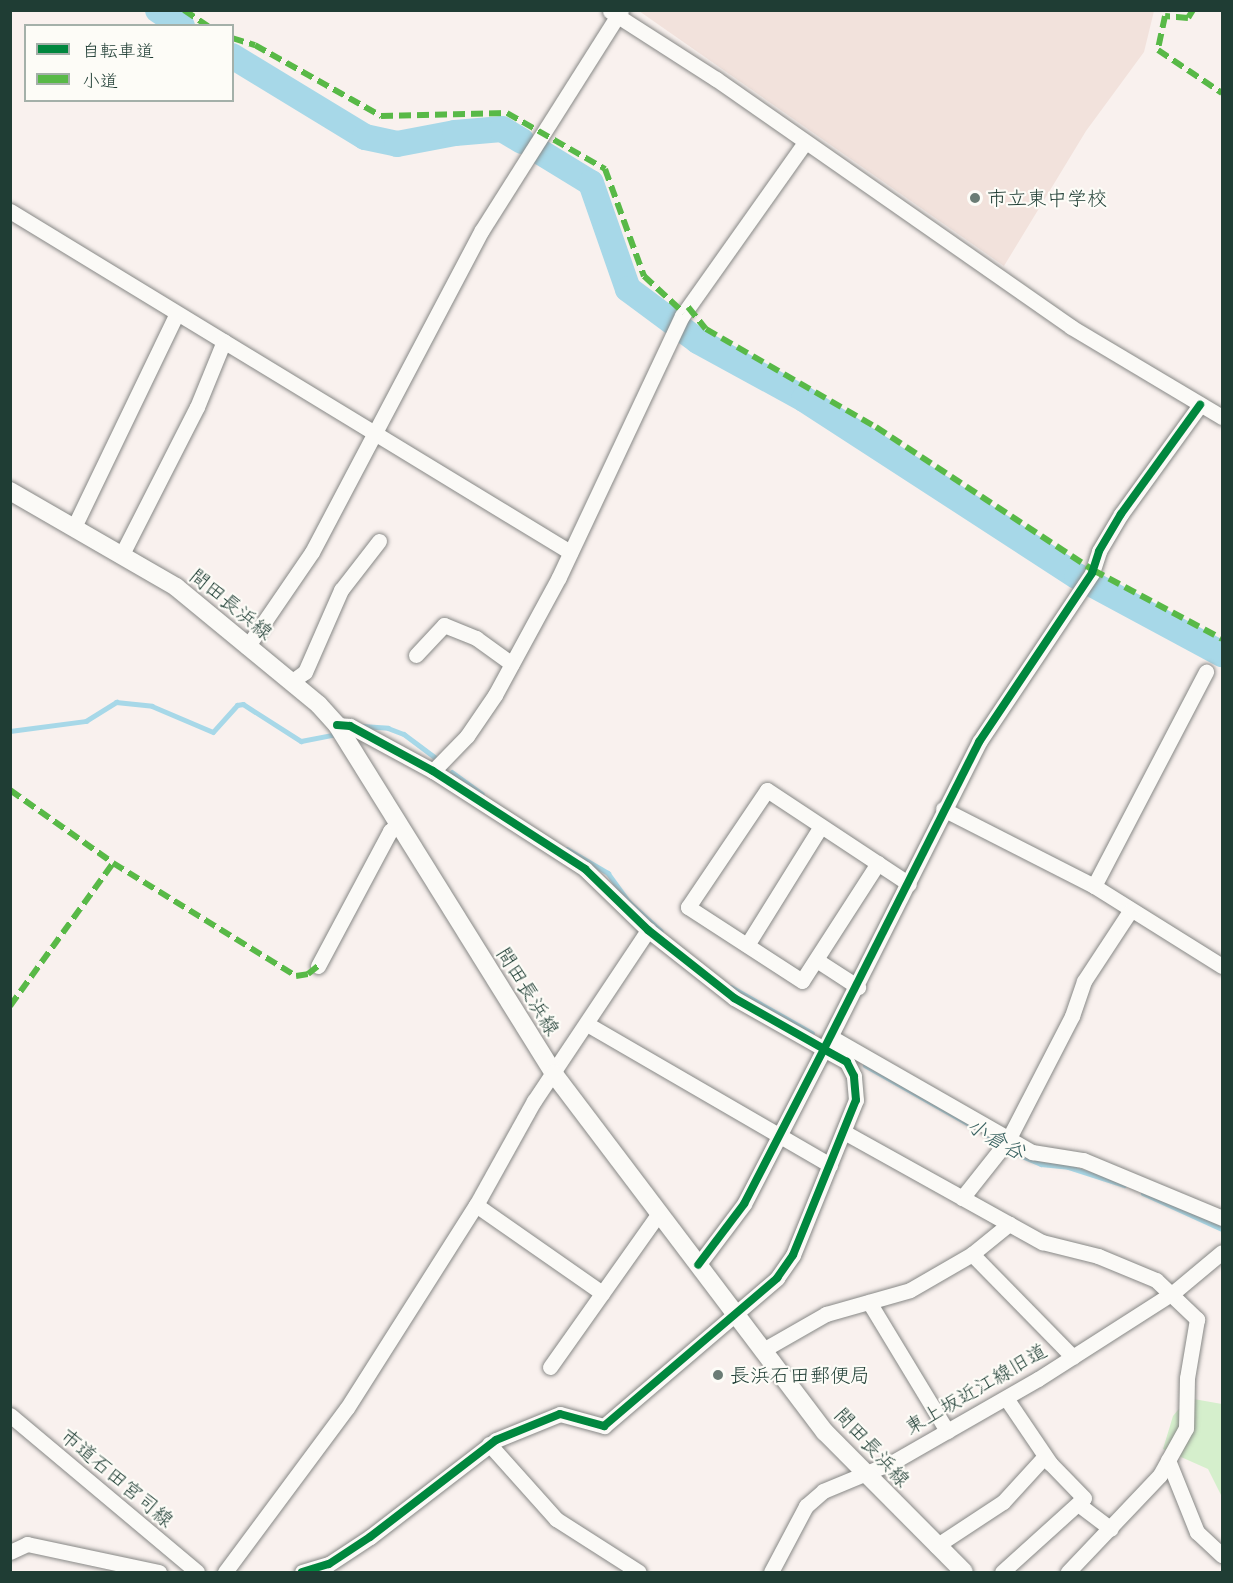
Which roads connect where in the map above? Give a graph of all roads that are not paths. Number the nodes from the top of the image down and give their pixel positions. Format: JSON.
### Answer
{"nodes":[{"id":1,"x":616,"y":12,"type":"edge"},
{"id":2,"x":805,"y":142,"type":"junction"},
{"id":3,"x":10,"y":211,"type":"edge"},
{"id":4,"x":177,"y":313,"type":"junction"},
{"id":5,"x":224,"y":341,"type":"junction"},
{"id":6,"x":1200,"y":405,"type":"junction"},
{"id":7,"x":1222,"y":417,"type":"edge"},
{"id":8,"x":375,"y":431,"type":"junction"},
{"id":9,"x":10,"y":491,"type":"edge"},
{"id":10,"x":74,"y":527,"type":"junction"},
{"id":11,"x":379,"y":541,"type":"dead end"},
{"id":12,"x":570,"y":552,"type":"junction"},
{"id":13,"x":122,"y":554,"type":"junction"},
{"id":14,"x":247,"y":647,"type":"junction"},
{"id":15,"x":416,"y":656,"type":"dead end"},
{"id":16,"x":512,"y":664,"type":"junction"},
{"id":17,"x":1206,"y":672,"type":"dead end"},
{"id":18,"x":291,"y":682,"type":"junction"},
{"id":19,"x":337,"y":725,"type":"junction"},
{"id":20,"x":433,"y":771,"type":"junction"},
{"id":21,"x":943,"y":809,"type":"junction"},
{"id":22,"x":398,"y":824,"type":"junction"},
{"id":23,"x":821,"y":826,"type":"junction"},
{"id":24,"x":878,"y":864,"type":"junction"},
{"id":25,"x":909,"y":884,"type":"junction"},
{"id":26,"x":1094,"y":886,"type":"junction"},
{"id":27,"x":1130,"y":911,"type":"junction"},
{"id":28,"x":648,"y":930,"type":"junction"},
{"id":29,"x":747,"y":945,"type":"junction"},
{"id":30,"x":818,"y":961,"type":"junction"},
{"id":31,"x":318,"y":966,"type":"dead end"},
{"id":32,"x":1222,"y":966,"type":"edge"},
{"id":33,"x":858,"y":987,"type":"junction"},
{"id":34,"x":587,"y":1024,"type":"junction"},
{"id":35,"x":828,"y":1043,"type":"junction"},
{"id":36,"x":554,"y":1074,"type":"junction"},
{"id":37,"x":844,"y":1132,"type":"junction"},
{"id":38,"x":779,"y":1135,"type":"junction"},
{"id":39,"x":1008,"y":1140,"type":"junction"},
{"id":40,"x":830,"y":1165,"type":"junction"},
{"id":41,"x":962,"y":1198,"type":"junction"},
{"id":42,"x":476,"y":1205,"type":"junction"},
{"id":43,"x":659,"y":1213,"type":"junction"},
{"id":44,"x":1222,"y":1218,"type":"edge"},
{"id":45,"x":1009,"y":1224,"type":"junction"},
{"id":46,"x":1222,"y":1252,"type":"edge"},
{"id":47,"x":972,"y":1254,"type":"junction"},
{"id":48,"x":698,"y":1266,"type":"junction"},
{"id":49,"x":602,"y":1293,"type":"junction"},
{"id":50,"x":1168,"y":1296,"type":"junction"},
{"id":51,"x":869,"y":1302,"type":"junction"},
{"id":52,"x":736,"y":1315,"type":"junction"},
{"id":53,"x":763,"y":1350,"type":"junction"},
{"id":54,"x":1072,"y":1357,"type":"junction"},
{"id":55,"x":550,"y":1366,"type":"dead end"},
{"id":56,"x":1006,"y":1398,"type":"junction"},
{"id":57,"x":10,"y":1415,"type":"edge"},
{"id":58,"x":947,"y":1431,"type":"junction"},
{"id":59,"x":489,"y":1444,"type":"junction"},
{"id":60,"x":1045,"y":1456,"type":"junction"},
{"id":61,"x":1168,"y":1460,"type":"junction"},
{"id":62,"x":867,"y":1475,"type":"junction"},
{"id":63,"x":1078,"y":1504,"type":"junction"},
{"id":64,"x":1111,"y":1529,"type":"junction"},
{"id":65,"x":936,"y":1546,"type":"junction"},
{"id":66,"x":10,"y":1552,"type":"edge"},
{"id":67,"x":1222,"y":1556,"type":"edge"},
{"id":68,"x":159,"y":1572,"type":"edge"},
{"id":69,"x":197,"y":1572,"type":"edge"},
{"id":70,"x":225,"y":1572,"type":"edge"},
{"id":71,"x":302,"y":1572,"type":"edge"},
{"id":72,"x":639,"y":1572,"type":"edge"},
{"id":73,"x":771,"y":1572,"type":"edge"},
{"id":74,"x":964,"y":1572,"type":"edge"},
{"id":75,"x":1002,"y":1572,"type":"edge"},
{"id":76,"x":1068,"y":1572,"type":"edge"}],
"edges":[{"from":1,"to":2,"type":"street"},
{"from":1,"to":8,"type":"street"},
{"from":2,"to":6,"type":"street"},
{"from":2,"to":12,"type":"street"},
{"from":3,"to":4,"type":"street"},
{"from":4,"to":5,"type":"street"},
{"from":4,"to":10,"type":"street"},
{"from":5,"to":8,"type":"street"},
{"from":5,"to":13,"type":"street"},
{"from":6,"to":7,"type":"street"},
{"from":6,"to":21,"type":"street"},
{"from":8,"to":12,"type":"street"},
{"from":8,"to":14,"type":"street"},
{"from":9,"to":10,"type":"main road","name":"間田長浜線"},
{"from":10,"to":13,"type":"main road","name":"間田長浜線"},
{"from":11,"to":18,"type":"street"},
{"from":12,"to":16,"type":"street"},
{"from":13,"to":14,"type":"main road","name":"間田長浜線"},
{"from":14,"to":18,"type":"main road","name":"間田長浜線"},
{"from":15,"to":16,"type":"street"},
{"from":16,"to":20,"type":"street"},
{"from":17,"to":26,"type":"street"},
{"from":18,"to":19,"type":"main road","name":"間田長浜線"},
{"from":19,"to":20,"type":"street"},
{"from":19,"to":22,"type":"main road","name":"間田長浜線"},
{"from":20,"to":28,"type":"street"},
{"from":21,"to":25,"type":"street"},
{"from":21,"to":26,"type":"street"},
{"from":22,"to":31,"type":"street"},
{"from":22,"to":36,"type":"main road","name":"間田長浜線"},
{"from":23,"to":24,"type":"street"},
{"from":23,"to":29,"type":"street"},
{"from":23,"to":29,"type":"street"},
{"from":24,"to":25,"type":"street"},
{"from":24,"to":30,"type":"street"},
{"from":25,"to":33,"type":"street"},
{"from":26,"to":27,"type":"street"},
{"from":27,"to":32,"type":"street"},
{"from":27,"to":39,"type":"street"},
{"from":28,"to":34,"type":"street"},
{"from":28,"to":35,"type":"street"},
{"from":29,"to":30,"type":"street"},
{"from":30,"to":33,"type":"street"},
{"from":33,"to":35,"type":"street"},
{"from":34,"to":36,"type":"street"},
{"from":34,"to":38,"type":"street"},
{"from":35,"to":37,"type":"street"},
{"from":35,"to":38,"type":"street"},
{"from":35,"to":39,"type":"street"},
{"from":36,"to":42,"type":"street"},
{"from":36,"to":43,"type":"main road","name":"間田長浜線"},
{"from":37,"to":40,"type":"street"},
{"from":37,"to":41,"type":"street"},
{"from":38,"to":40,"type":"street"},
{"from":38,"to":48,"type":"street"},
{"from":39,"to":41,"type":"street"},
{"from":39,"to":44,"type":"street"},
{"from":40,"to":52,"type":"street"},
{"from":41,"to":45,"type":"street"},
{"from":42,"to":49,"type":"street"},
{"from":42,"to":70,"type":"street"},
{"from":43,"to":48,"type":"main road","name":"間田長浜線"},
{"from":43,"to":49,"type":"street"},
{"from":45,"to":47,"type":"street"},
{"from":45,"to":50,"type":"street"},
{"from":46,"to":50,"type":"street","name":"東上坂近江線旧道"},
{"from":47,"to":51,"type":"street"},
{"from":47,"to":54,"type":"street"},
{"from":48,"to":52,"type":"main road","name":"間田長浜線"},
{"from":49,"to":55,"type":"street"},
{"from":50,"to":54,"type":"street","name":"東上坂近江線旧道"},
{"from":50,"to":61,"type":"street"},
{"from":51,"to":53,"type":"street"},
{"from":51,"to":58,"type":"street"},
{"from":52,"to":53,"type":"main road","name":"間田長浜線"},
{"from":52,"to":59,"type":"street"},
{"from":53,"to":62,"type":"main road","name":"間田長浜線"},
{"from":54,"to":56,"type":"street","name":"東上坂近江線旧道"},
{"from":56,"to":58,"type":"street","name":"東上坂近江線旧道"},
{"from":56,"to":60,"type":"street"},
{"from":57,"to":69,"type":"street","name":"市道石田宮司線"},
{"from":58,"to":62,"type":"street","name":"東上坂近江線旧道"},
{"from":59,"to":71,"type":"street"},
{"from":59,"to":72,"type":"street"},
{"from":60,"to":63,"type":"street"},
{"from":60,"to":65,"type":"street"},
{"from":61,"to":64,"type":"street"},
{"from":61,"to":67,"type":"street"},
{"from":62,"to":65,"type":"main road","name":"間田長浜線"},
{"from":62,"to":73,"type":"street","name":"東上坂近江線旧道"},
{"from":63,"to":64,"type":"street"},
{"from":63,"to":75,"type":"street"},
{"from":64,"to":76,"type":"street"},
{"from":65,"to":74,"type":"main road","name":"間田長浜線"},
{"from":66,"to":68,"type":"street"}]}
